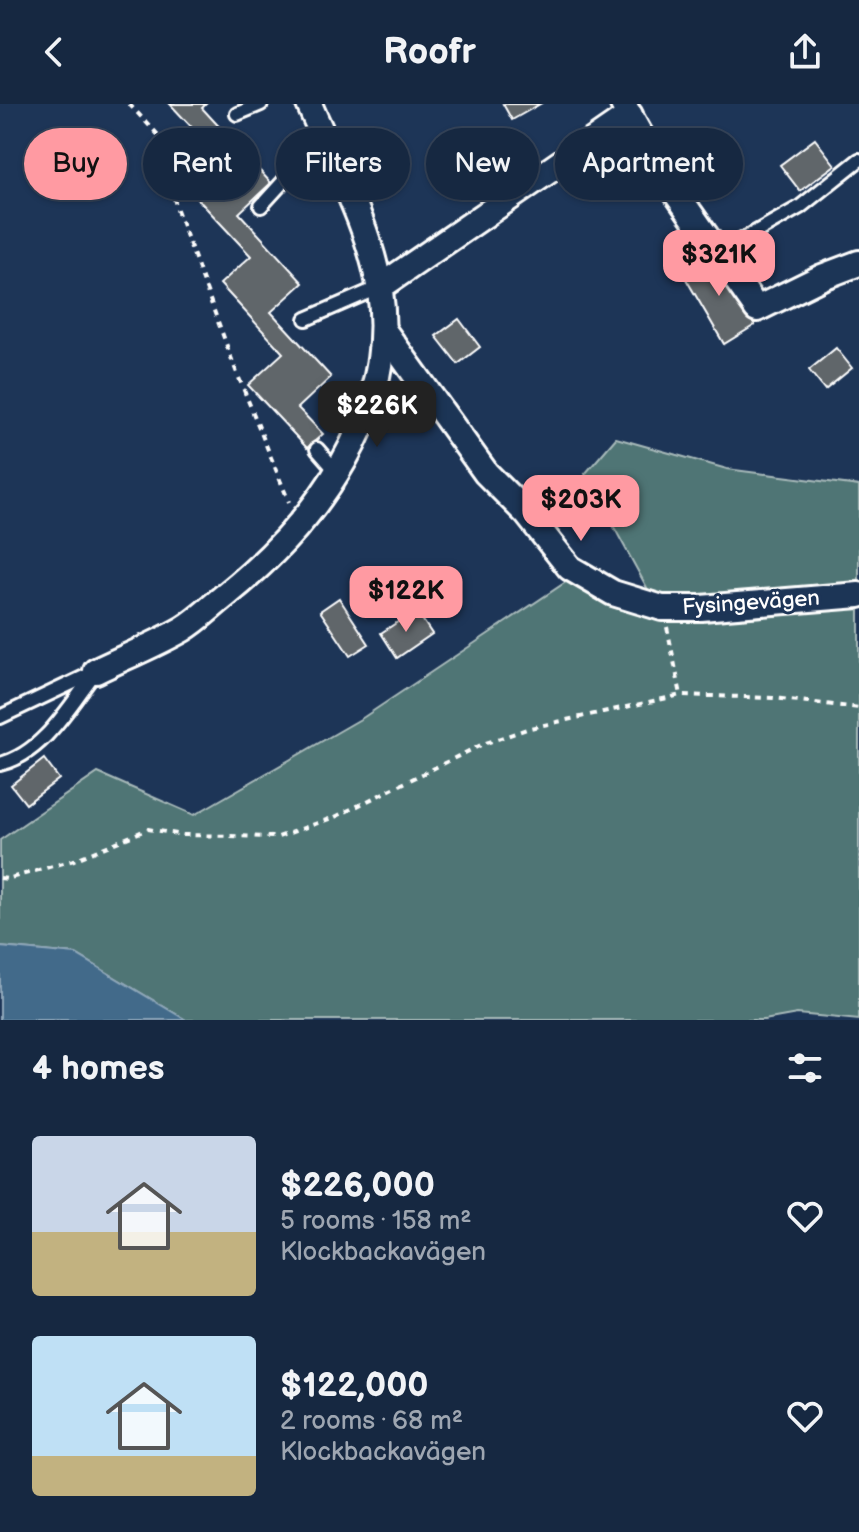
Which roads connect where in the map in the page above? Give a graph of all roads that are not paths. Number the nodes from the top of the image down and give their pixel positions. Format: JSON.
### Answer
{"nodes":[{"id":1,"x":261,"y":104,"type":"edge"},
{"id":2,"x":309,"y":104,"type":"edge"},
{"id":3,"x":627,"y":110,"type":"edge"},
{"id":4,"x":237,"y":114,"type":"dead end"},
{"id":5,"x":319,"y":128,"type":"edge"},
{"id":6,"x":859,"y":160,"type":"edge"},
{"id":7,"x":276,"y":190,"type":"edge"},
{"id":8,"x":350,"y":200,"type":"edge"},
{"id":9,"x":261,"y":206,"type":"dead end"},
{"id":10,"x":719,"y":253,"type":"junction"},
{"id":11,"x":859,"y":263,"type":"edge"},
{"id":12,"x":380,"y":287,"type":"junction"},
{"id":13,"x":306,"y":319,"type":"dead end"},
{"id":14,"x":384,"y":331,"type":"junction"},
{"id":15,"x":330,"y":403,"type":"dead end"},
{"id":16,"x":365,"y":413,"type":"junction"},
{"id":17,"x":317,"y":449,"type":"dead end"},
{"id":18,"x":338,"y":473,"type":"junction"},
{"id":19,"x":859,"y":595,"type":"edge"},
{"id":20,"x":96,"y":671,"type":"junction"},
{"id":21,"x":0,"y":717,"type":"edge"},
{"id":22,"x":0,"y":764,"type":"edge"}],
"edges":[{"from":1,"to":4,"type":"lane"},
{"from":2,"to":5,"type":"street"},
{"from":3,"to":10,"type":"street"},
{"from":3,"to":12,"type":"street"},
{"from":6,"to":10,"type":"lane"},
{"from":7,"to":9,"type":"lane"},
{"from":8,"to":12,"type":"street"},
{"from":10,"to":11,"type":"street"},
{"from":12,"to":13,"type":"lane"},
{"from":12,"to":14,"type":"street"},
{"from":14,"to":16,"type":"street"},
{"from":14,"to":19,"type":"street","name":"Fysingevägen"},
{"from":15,"to":16,"type":"lane"},
{"from":16,"to":18,"type":"street"},
{"from":17,"to":18,"type":"lane"},
{"from":18,"to":20,"type":"street"},
{"from":20,"to":21,"type":"lane"},
{"from":20,"to":22,"type":"lane"}]}
